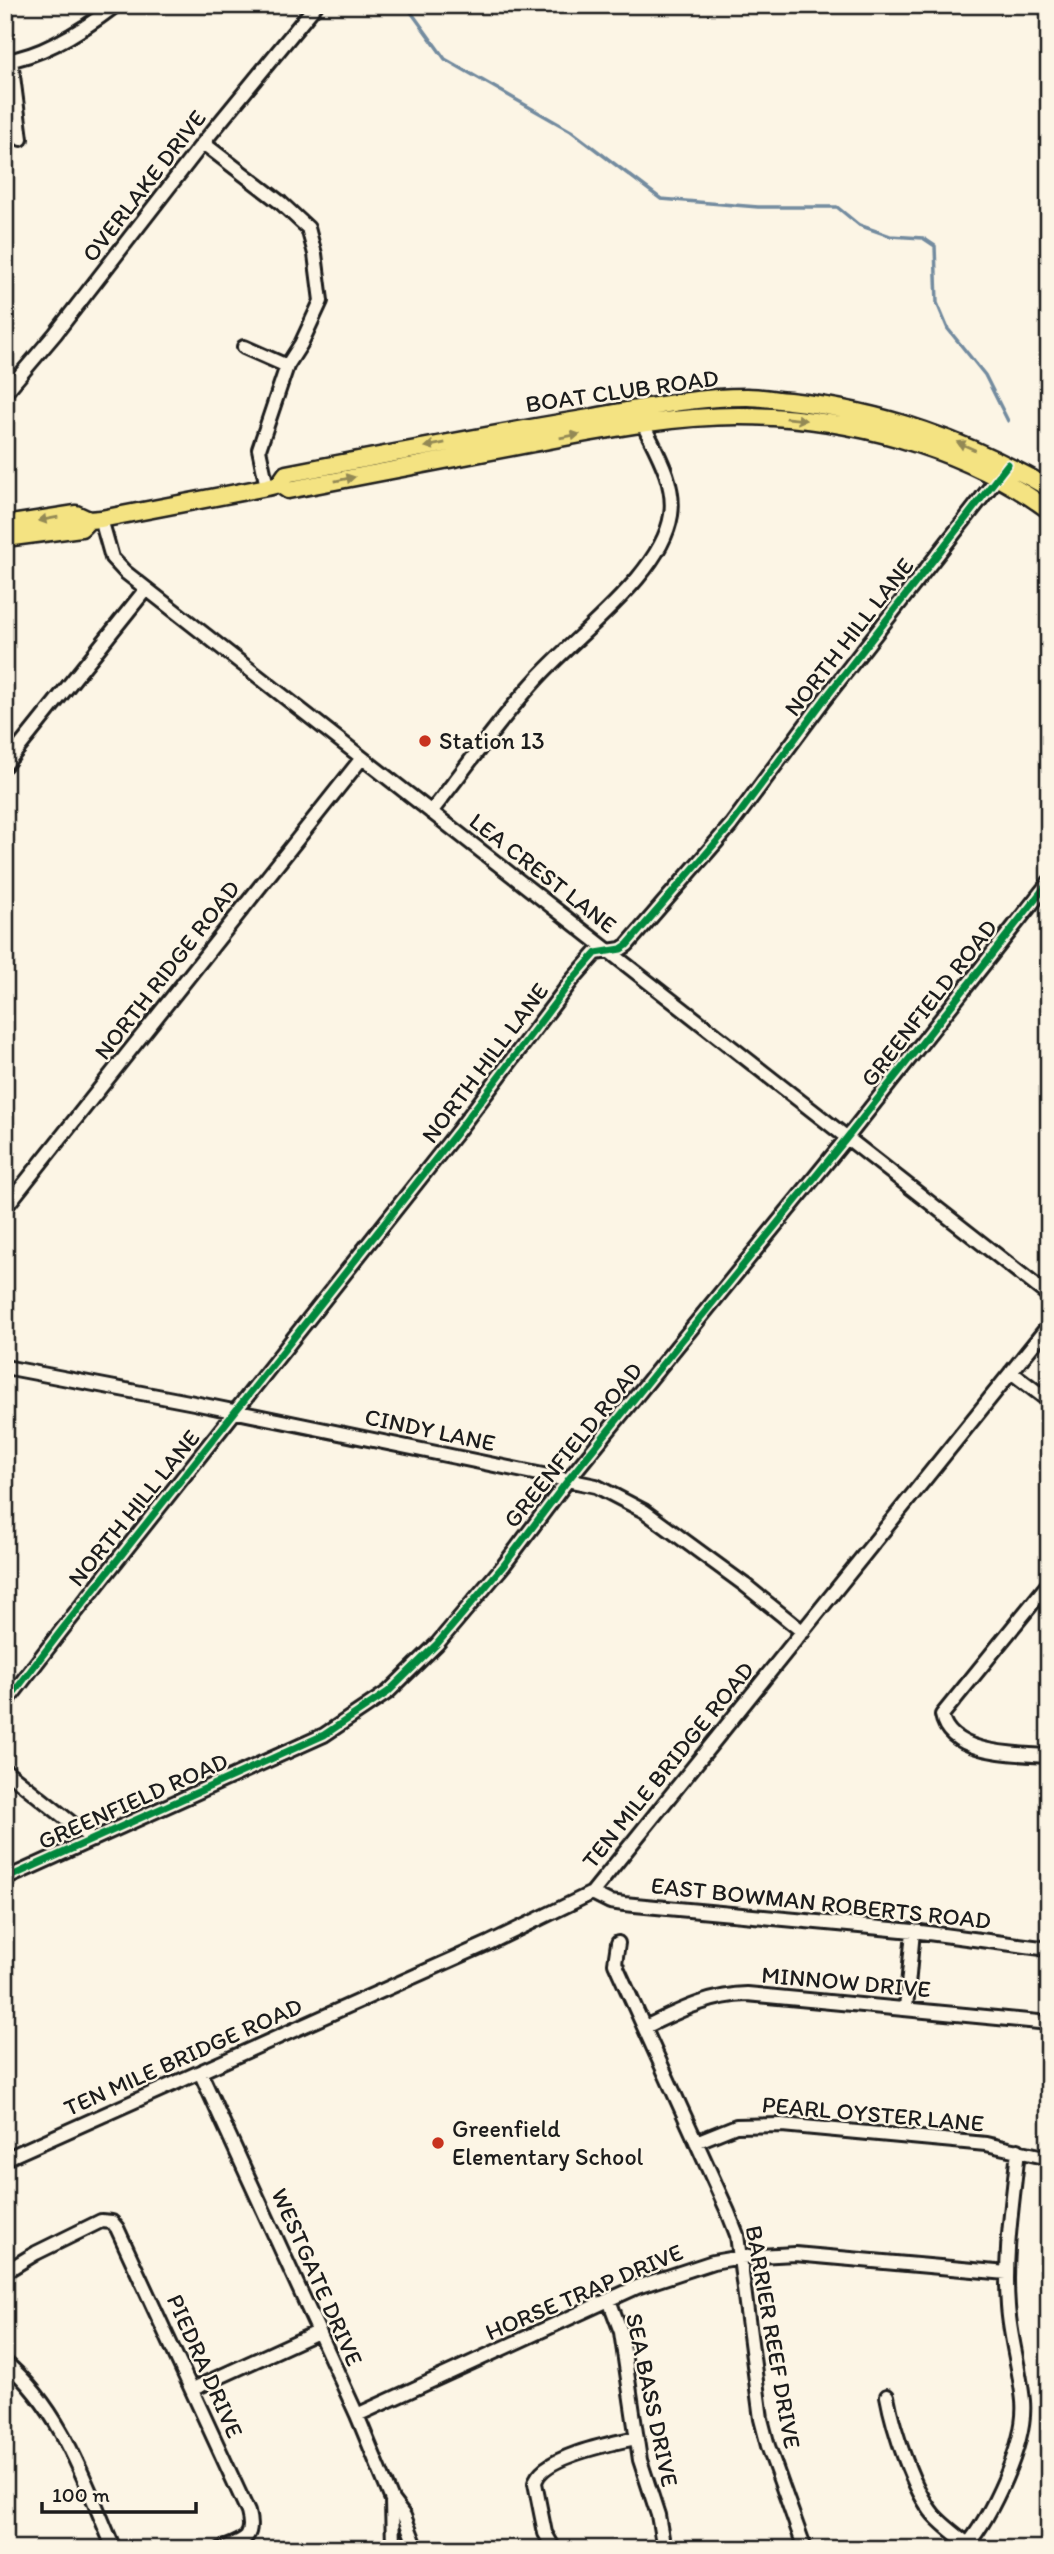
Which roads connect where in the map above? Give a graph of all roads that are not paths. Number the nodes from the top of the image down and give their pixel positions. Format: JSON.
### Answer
{"nodes":[{"id":1,"x":116,"y":5,"type":"edge"},
{"id":2,"x":316,"y":5,"type":"edge"},
{"id":3,"x":8,"y":60,"type":"edge"},
{"id":4,"x":21,"y":139,"type":"dead end"},
{"id":5,"x":203,"y":142,"type":"junction"},
{"id":6,"x":244,"y":347,"type":"dead end"},
{"id":7,"x":287,"y":366,"type":"junction"},
{"id":8,"x":5,"y":393,"type":"edge"},
{"id":9,"x":643,"y":424,"type":"junction"},
{"id":10,"x":1008,"y":464,"type":"junction"},
{"id":11,"x":997,"y":478,"type":"junction"},
{"id":12,"x":273,"y":486,"type":"junction"},
{"id":13,"x":1049,"y":488,"type":"edge"},
{"id":14,"x":1049,"y":510,"type":"edge"},
{"id":15,"x":95,"y":519,"type":"junction"},
{"id":16,"x":5,"y":525,"type":"edge"},
{"id":17,"x":5,"y":538,"type":"edge"},
{"id":18,"x":146,"y":589,"type":"junction"},
{"id":19,"x":362,"y":758,"type":"junction"},
{"id":20,"x":5,"y":765,"type":"edge"},
{"id":21,"x":431,"y":813,"type":"junction"},
{"id":22,"x":1049,"y":882,"type":"edge"},
{"id":23,"x":608,"y":951,"type":"junction"},
{"id":24,"x":846,"y":1139,"type":"junction"},
{"id":25,"x":5,"y":1208,"type":"edge"},
{"id":26,"x":1049,"y":1296,"type":"edge"},
{"id":27,"x":1049,"y":1325,"type":"edge"},
{"id":28,"x":5,"y":1367,"type":"edge"},
{"id":29,"x":1011,"y":1372,"type":"junction"},
{"id":30,"x":1049,"y":1401,"type":"edge"},
{"id":31,"x":236,"y":1412,"type":"junction"},
{"id":32,"x":568,"y":1480,"type":"junction"},
{"id":33,"x":1049,"y":1583,"type":"edge"},
{"id":34,"x":803,"y":1632,"type":"junction"},
{"id":35,"x":5,"y":1704,"type":"edge"},
{"id":36,"x":1049,"y":1756,"type":"edge"},
{"id":37,"x":5,"y":1770,"type":"edge"},
{"id":38,"x":93,"y":1840,"type":"junction"},
{"id":39,"x":5,"y":1879,"type":"edge"},
{"id":40,"x":592,"y":1893,"type":"junction"},
{"id":41,"x":913,"y":1931,"type":"junction"},
{"id":42,"x":618,"y":1943,"type":"dead end"},
{"id":43,"x":1049,"y":1949,"type":"edge"},
{"id":44,"x":906,"y":2008,"type":"junction"},
{"id":45,"x":1049,"y":2023,"type":"edge"},
{"id":46,"x":645,"y":2027,"type":"junction"},
{"id":47,"x":200,"y":2073,"type":"junction"},
{"id":48,"x":696,"y":2141,"type":"junction"},
{"id":49,"x":1018,"y":2150,"type":"junction"},
{"id":50,"x":1049,"y":2158,"type":"edge"},
{"id":51,"x":5,"y":2159,"type":"edge"},
{"id":52,"x":741,"y":2257,"type":"junction"},
{"id":53,"x":5,"y":2272,"type":"edge"},
{"id":54,"x":1007,"y":2273,"type":"junction"},
{"id":55,"x":608,"y":2300,"type":"junction"},
{"id":56,"x":317,"y":2332,"type":"junction"},
{"id":57,"x":5,"y":2362,"type":"edge"},
{"id":58,"x":193,"y":2389,"type":"junction"},
{"id":59,"x":887,"y":2396,"type":"dead end"},
{"id":60,"x":357,"y":2415,"type":"junction"},
{"id":61,"x":636,"y":2438,"type":"junction"},
{"id":62,"x":392,"y":2500,"type":"junction"},
{"id":63,"x":966,"y":2546,"type":"edge"},
{"id":64,"x":114,"y":2549,"type":"edge"},
{"id":65,"x":222,"y":2549,"type":"edge"},
{"id":66,"x":393,"y":2549,"type":"edge"},
{"id":67,"x":417,"y":2549,"type":"edge"},
{"id":68,"x":554,"y":2549,"type":"edge"},
{"id":69,"x":664,"y":2549,"type":"edge"},
{"id":70,"x":805,"y":2549,"type":"edge"}],
"edges":[{"from":1,"to":3,"type":"street"},
{"from":2,"to":5,"type":"street","name":"OVERLAKE DRIVE"},
{"from":3,"to":4,"type":"street"},
{"from":5,"to":7,"type":"street"},
{"from":5,"to":8,"type":"street","name":"OVERLAKE DRIVE"},
{"from":6,"to":7,"type":"street"},
{"from":7,"to":12,"type":"street"},
{"from":9,"to":11,"type":"main road","name":"BOAT CLUB ROAD","one_way":true},
{"from":12,"to":9,"type":"main road","name":"BOAT CLUB ROAD","one_way":true},
{"from":9,"to":21,"type":"street"},
{"from":10,"to":11,"type":"street","name":"NORTH HILL LANE"},
{"from":10,"to":12,"type":"main road","name":"BOAT CLUB ROAD","one_way":true},
{"from":10,"to":13,"type":"main road","name":"BOAT CLUB ROAD"},
{"from":11,"to":14,"type":"main road","name":"BOAT CLUB ROAD"},
{"from":11,"to":23,"type":"street","name":"NORTH HILL LANE"},
{"from":12,"to":15,"type":"main road","name":"BOAT CLUB ROAD"},
{"from":15,"to":16,"type":"main road","name":"BOAT CLUB ROAD","one_way":true},
{"from":15,"to":17,"type":"main road","name":"BOAT CLUB ROAD"},
{"from":15,"to":18,"type":"street","name":"LEA CREST LANE"},
{"from":18,"to":19,"type":"street","name":"LEA CREST LANE"},
{"from":18,"to":20,"type":"street"},
{"from":19,"to":21,"type":"street","name":"LEA CREST LANE"},
{"from":19,"to":25,"type":"street","name":"NORTH RIDGE ROAD"},
{"from":21,"to":23,"type":"street","name":"LEA CREST LANE"},
{"from":22,"to":24,"type":"street","name":"GREENFIELD ROAD"},
{"from":23,"to":24,"type":"street","name":"LEA CREST LANE"},
{"from":23,"to":31,"type":"street","name":"NORTH HILL LANE"},
{"from":24,"to":26,"type":"street","name":"LEA CREST LANE"},
{"from":24,"to":32,"type":"street","name":"GREENFIELD ROAD"},
{"from":27,"to":29,"type":"street","name":"TEN MILE BRIDGE ROAD"},
{"from":28,"to":31,"type":"street","name":"CINDY LANE"},
{"from":29,"to":30,"type":"street"},
{"from":29,"to":34,"type":"street","name":"TEN MILE BRIDGE ROAD"},
{"from":31,"to":32,"type":"street","name":"CINDY LANE"},
{"from":31,"to":35,"type":"street","name":"NORTH HILL LANE"},
{"from":32,"to":34,"type":"street","name":"CINDY LANE"},
{"from":32,"to":38,"type":"street","name":"GREENFIELD ROAD"},
{"from":33,"to":36,"type":"street"},
{"from":34,"to":40,"type":"street","name":"TEN MILE BRIDGE ROAD"},
{"from":37,"to":38,"type":"street"},
{"from":38,"to":39,"type":"street","name":"GREENFIELD ROAD"},
{"from":40,"to":41,"type":"street","name":"EAST BOWMAN ROBERTS ROAD"},
{"from":40,"to":47,"type":"street","name":"TEN MILE BRIDGE ROAD"},
{"from":41,"to":43,"type":"street","name":"EAST BOWMAN ROBERTS ROAD"},
{"from":41,"to":44,"type":"street"},
{"from":42,"to":46,"type":"street","name":"BARRIER REEF DRIVE"},
{"from":44,"to":45,"type":"street","name":"MINNOW DRIVE"},
{"from":44,"to":46,"type":"street","name":"MINNOW DRIVE"},
{"from":46,"to":48,"type":"street","name":"BARRIER REEF DRIVE"},
{"from":47,"to":51,"type":"street","name":"TEN MILE BRIDGE ROAD"},
{"from":47,"to":56,"type":"street","name":"WESTGATE DRIVE"},
{"from":48,"to":49,"type":"street","name":"PEARL OYSTER LANE"},
{"from":48,"to":52,"type":"street","name":"BARRIER REEF DRIVE"},
{"from":49,"to":50,"type":"street","name":"PEARL OYSTER LANE"},
{"from":49,"to":54,"type":"street"},
{"from":52,"to":54,"type":"street","name":"HORSE TRAP DRIVE"},
{"from":52,"to":55,"type":"street","name":"HORSE TRAP DRIVE"},
{"from":52,"to":70,"type":"street","name":"BARRIER REEF DRIVE"},
{"from":53,"to":58,"type":"street","name":"PIEDRA DRIVE"},
{"from":54,"to":63,"type":"street"},
{"from":55,"to":60,"type":"street","name":"HORSE TRAP DRIVE"},
{"from":55,"to":61,"type":"street","name":"SEA BASS DRIVE"},
{"from":56,"to":58,"type":"street"},
{"from":56,"to":60,"type":"street","name":"WESTGATE DRIVE"},
{"from":57,"to":64,"type":"street"},
{"from":58,"to":65,"type":"street","name":"PIEDRA DRIVE"},
{"from":59,"to":63,"type":"street"},
{"from":60,"to":62,"type":"street","name":"WESTGATE DRIVE"},
{"from":61,"to":68,"type":"street"},
{"from":61,"to":69,"type":"street","name":"SEA BASS DRIVE"},
{"from":62,"to":66,"type":"street","name":"WESTGATE DRIVE"},
{"from":62,"to":67,"type":"street","name":"WESTGATE DRIVE"}]}
